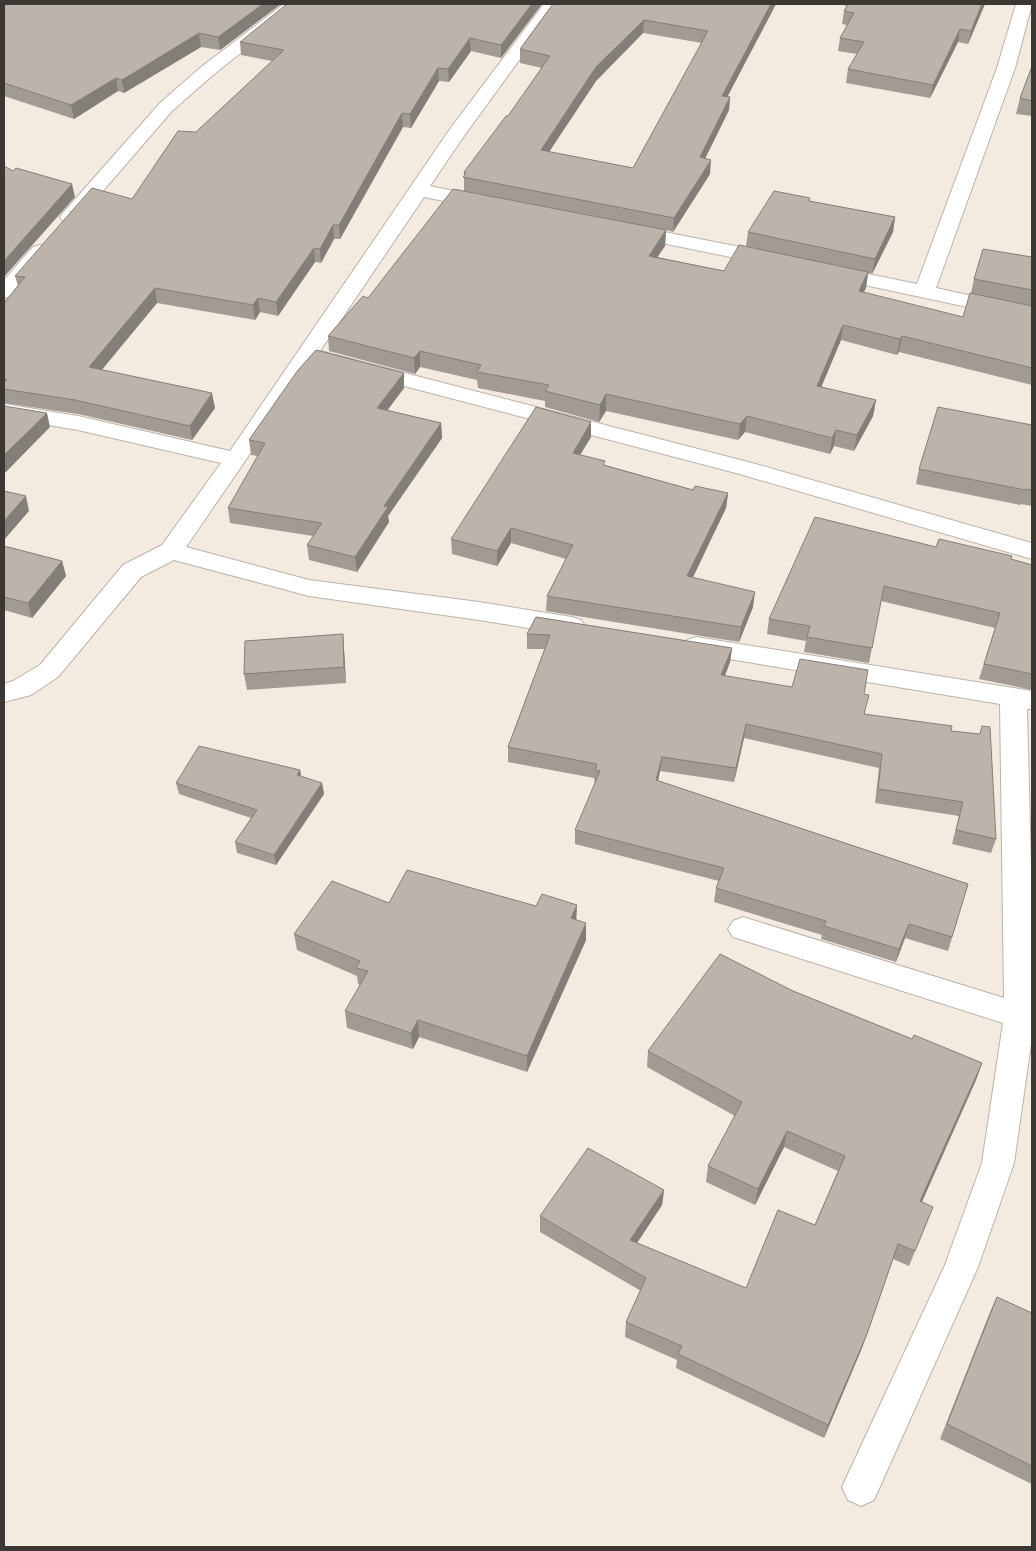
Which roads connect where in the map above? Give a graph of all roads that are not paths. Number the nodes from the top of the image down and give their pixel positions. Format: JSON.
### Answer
{"nodes":[{"id":1,"x":294,"y":4,"type":"edge"},
{"id":2,"x":552,"y":4,"type":"edge"},
{"id":3,"x":1024,"y":4,"type":"edge"},
{"id":4,"x":419,"y":190,"type":"junction"},
{"id":5,"x":505,"y":207,"type":"edge"},
{"id":6,"x":610,"y":227,"type":"edge"},
{"id":7,"x":4,"y":292,"type":"edge"},
{"id":8,"x":925,"y":292,"type":"junction"},
{"id":9,"x":1032,"y":315,"type":"edge"},
{"id":10,"x":307,"y":354,"type":"junction"},
{"id":11,"x":4,"y":411,"type":"edge"},
{"id":12,"x":236,"y":460,"type":"junction"},
{"id":13,"x":171,"y":551,"type":"junction"},
{"id":14,"x":1032,"y":551,"type":"edge"},
{"id":15,"x":594,"y":630,"type":"edge"},
{"id":16,"x":670,"y":642,"type":"edge"},
{"id":17,"x":4,"y":693,"type":"edge"},
{"id":18,"x":1023,"y":698,"type":"edge"},
{"id":19,"x":743,"y":930,"type":"dead end"},
{"id":20,"x":1026,"y":1017,"type":"edge"},
{"id":21,"x":861,"y":1487,"type":"dead end"}],
"edges":[{"from":1,"to":7,"type":"street"},
{"from":2,"to":4,"type":"street"},
{"from":3,"to":8,"type":"street"},
{"from":4,"to":5,"type":"street"},
{"from":4,"to":10,"type":"street"},
{"from":6,"to":8,"type":"street"},
{"from":8,"to":9,"type":"street"},
{"from":10,"to":12,"type":"street"},
{"from":10,"to":14,"type":"street"},
{"from":11,"to":12,"type":"street"},
{"from":12,"to":13,"type":"street"},
{"from":13,"to":15,"type":"street"},
{"from":13,"to":17,"type":"street"},
{"from":16,"to":18,"type":"street"},
{"from":18,"to":20,"type":"street"},
{"from":19,"to":20,"type":"street"},
{"from":20,"to":21,"type":"street"}]}
